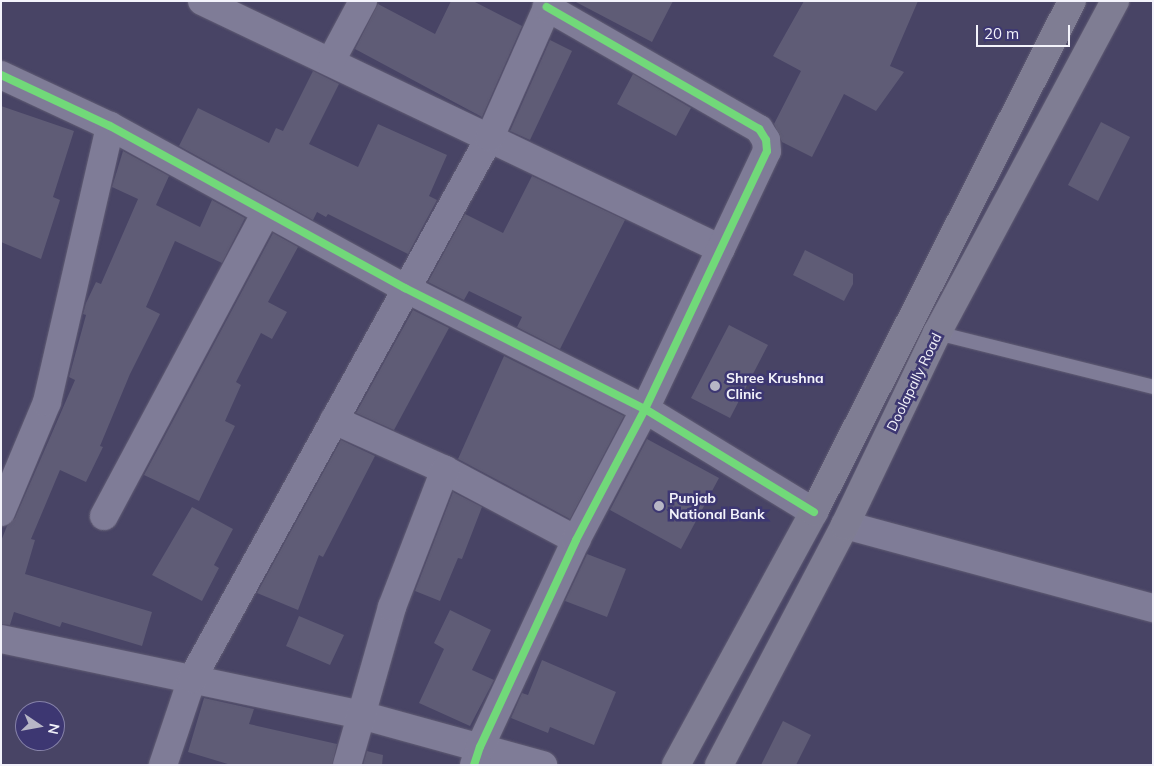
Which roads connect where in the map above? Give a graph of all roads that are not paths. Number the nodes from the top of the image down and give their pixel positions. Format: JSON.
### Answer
{"nodes":[{"id":1,"x":202,"y":1,"type":"edge"},
{"id":2,"x":363,"y":1,"type":"edge"},
{"id":3,"x":1072,"y":1,"type":"edge"},
{"id":4,"x":1115,"y":1,"type":"edge"},
{"id":5,"x":549,"y":4,"type":"edge"},
{"id":6,"x":331,"y":61,"type":"junction"},
{"id":7,"x":1,"y":75,"type":"edge"},
{"id":8,"x":110,"y":126,"type":"junction"},
{"id":9,"x":490,"y":137,"type":"junction"},
{"id":10,"x":266,"y":213,"type":"junction"},
{"id":11,"x":721,"y":249,"type":"junction"},
{"id":12,"x":405,"y":288,"type":"junction"},
{"id":13,"x":937,"y":333,"type":"junction"},
{"id":14,"x":1153,"y":387,"type":"edge"},
{"id":15,"x":645,"y":409,"type":"junction"},
{"id":16,"x":334,"y":420,"type":"junction"},
{"id":17,"x":445,"y":470,"type":"junction"},
{"id":18,"x":1,"y":512,"type":"edge"},
{"id":19,"x":814,"y":512,"type":"junction"},
{"id":20,"x":104,"y":516,"type":"dead end"},
{"id":21,"x":845,"y":525,"type":"junction"},
{"id":22,"x":576,"y":540,"type":"junction"},
{"id":23,"x":1153,"y":608,"type":"edge"},
{"id":24,"x":1,"y":639,"type":"edge"},
{"id":25,"x":192,"y":679,"type":"junction"},
{"id":26,"x":361,"y":715,"type":"junction"},
{"id":27,"x":477,"y":756,"type":"edge"},
{"id":28,"x":163,"y":765,"type":"edge"},
{"id":29,"x":347,"y":765,"type":"edge"},
{"id":30,"x":543,"y":765,"type":"edge"},
{"id":31,"x":676,"y":765,"type":"edge"},
{"id":32,"x":719,"y":765,"type":"edge"}],
"edges":[{"from":1,"to":6,"type":"street"},
{"from":2,"to":6,"type":"street"},
{"from":3,"to":19,"type":"main road"},
{"from":4,"to":13,"type":"main road","name":"Doolapally Road"},
{"from":5,"to":9,"type":"street"},
{"from":5,"to":11,"type":"street"},
{"from":6,"to":9,"type":"street"},
{"from":7,"to":8,"type":"street"},
{"from":8,"to":10,"type":"street"},
{"from":8,"to":18,"type":"street"},
{"from":9,"to":11,"type":"street"},
{"from":9,"to":12,"type":"street"},
{"from":10,"to":12,"type":"street"},
{"from":10,"to":20,"type":"street"},
{"from":11,"to":15,"type":"street"},
{"from":12,"to":15,"type":"street"},
{"from":12,"to":16,"type":"street"},
{"from":13,"to":14,"type":"lane"},
{"from":13,"to":21,"type":"main road","name":"Doolapally Road"},
{"from":15,"to":19,"type":"street"},
{"from":15,"to":22,"type":"street"},
{"from":16,"to":17,"type":"street"},
{"from":16,"to":25,"type":"street"},
{"from":17,"to":22,"type":"street"},
{"from":17,"to":26,"type":"street"},
{"from":19,"to":31,"type":"main road"},
{"from":21,"to":23,"type":"street"},
{"from":21,"to":32,"type":"main road","name":"Doolapally Road"},
{"from":22,"to":27,"type":"street"},
{"from":24,"to":25,"type":"street"},
{"from":25,"to":26,"type":"street"},
{"from":25,"to":28,"type":"street"},
{"from":26,"to":27,"type":"street"},
{"from":26,"to":29,"type":"street"},
{"from":27,"to":30,"type":"street"}]}
